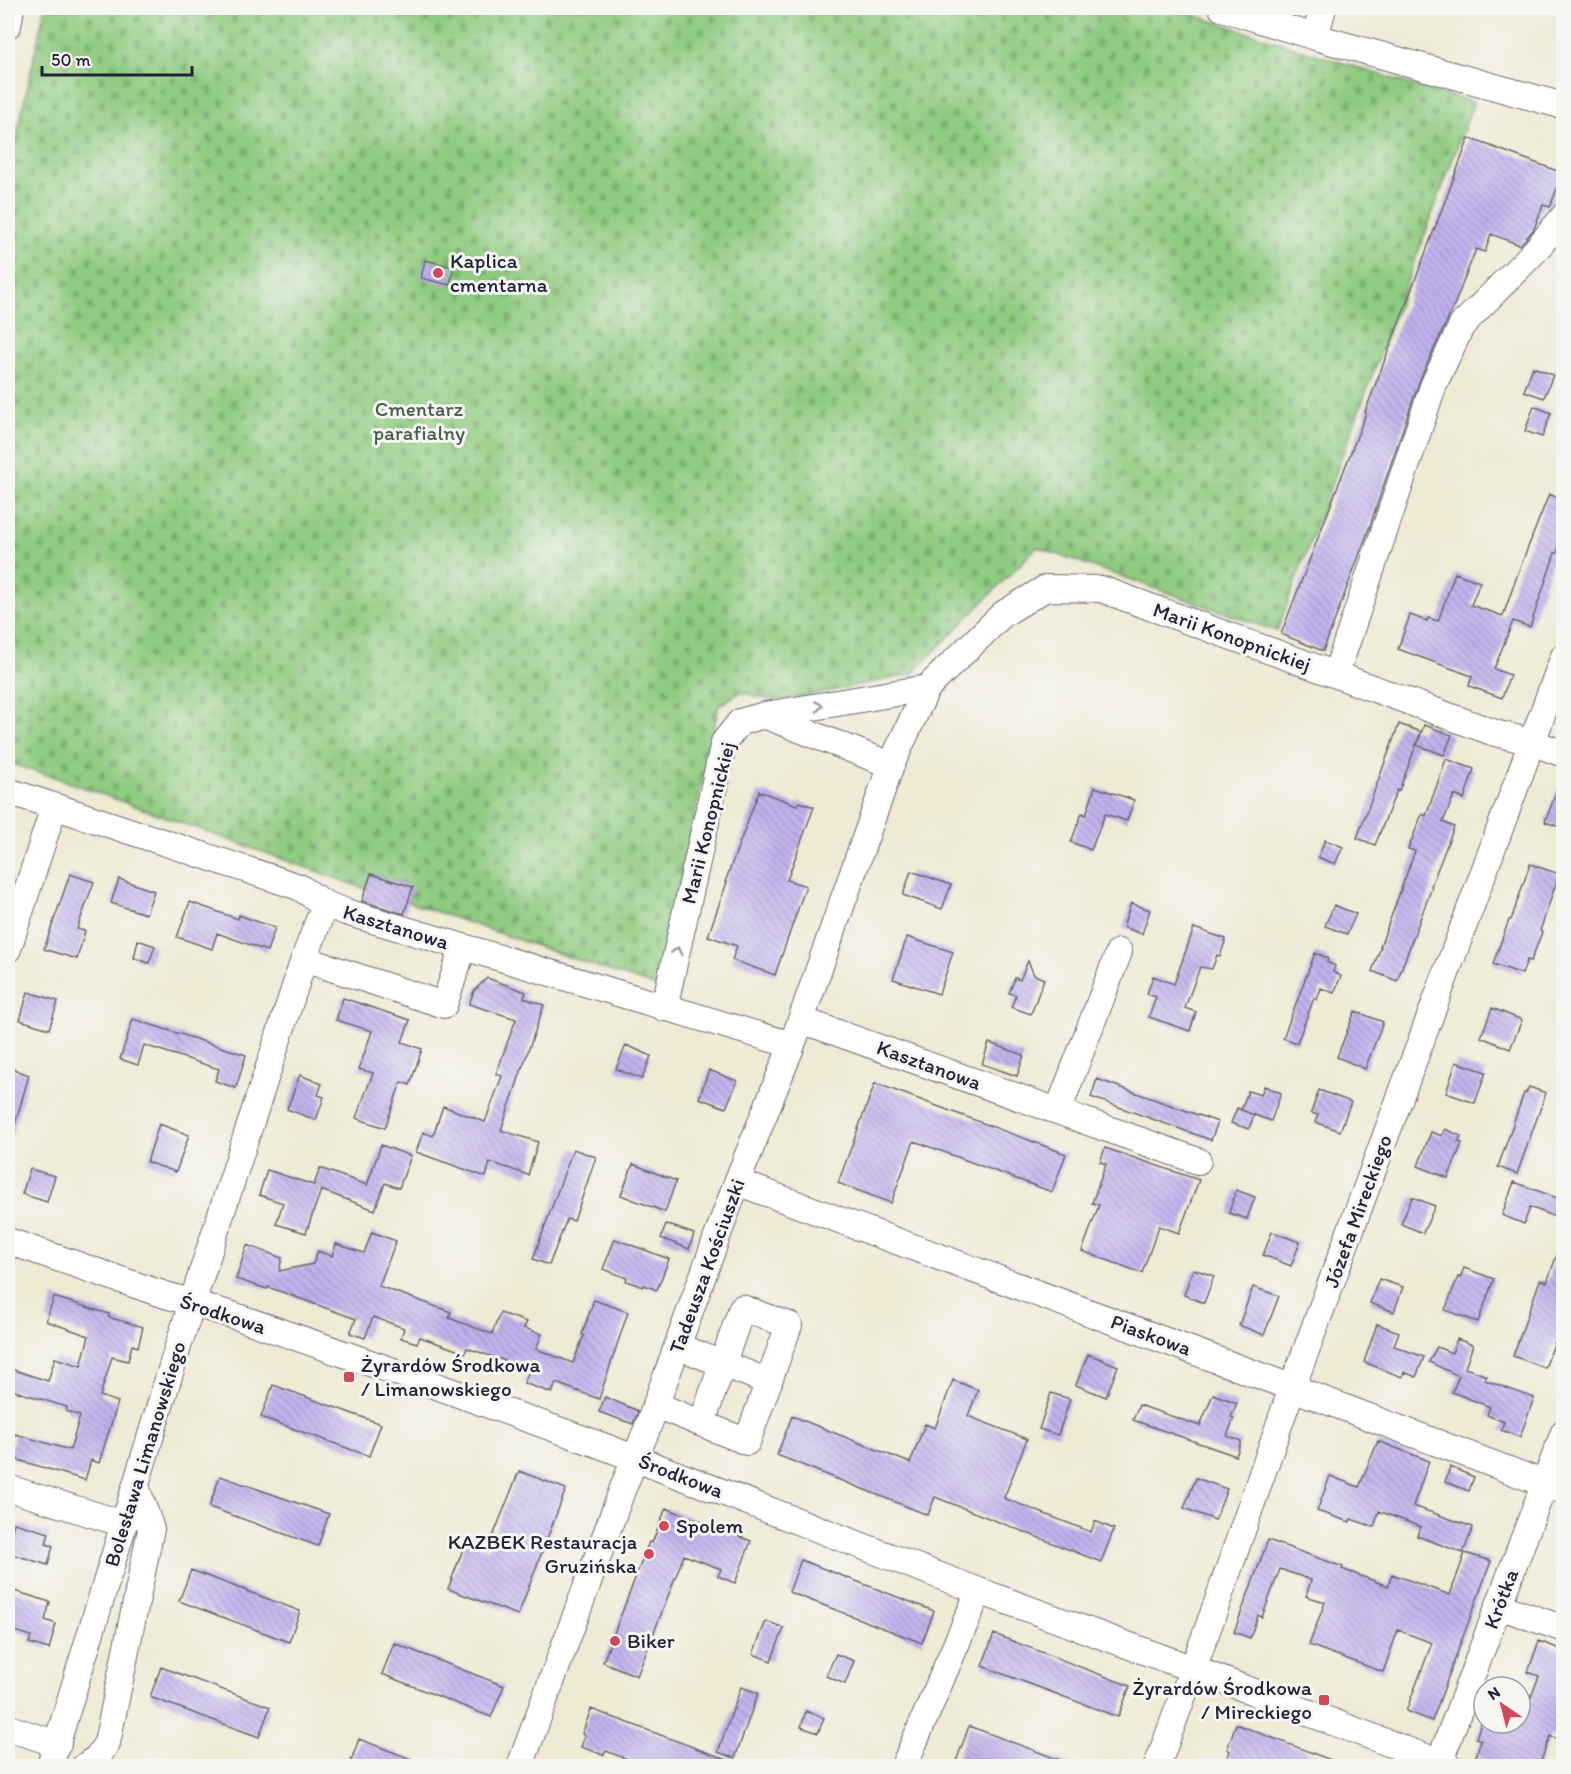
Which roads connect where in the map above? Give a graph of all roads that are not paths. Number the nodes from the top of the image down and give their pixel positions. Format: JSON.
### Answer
{"nodes":[{"id":1,"x":11,"y":8,"type":"edge"},
{"id":2,"x":1222,"y":8,"type":"edge"},
{"id":3,"x":1323,"y":8,"type":"edge"},
{"id":4,"x":8,"y":25,"type":"edge"},
{"id":5,"x":1315,"y":37,"type":"junction"},
{"id":6,"x":1563,"y":106,"type":"edge"},
{"id":7,"x":1563,"y":216,"type":"edge"},
{"id":8,"x":1563,"y":656,"type":"edge"},
{"id":9,"x":1336,"y":674,"type":"junction"},
{"id":10,"x":927,"y":688,"type":"junction"},
{"id":11,"x":765,"y":715,"type":"junction"},
{"id":12,"x":1531,"y":742,"type":"junction"},
{"id":13,"x":1563,"y":754,"type":"edge"},
{"id":14,"x":891,"y":765,"type":"junction"},
{"id":15,"x":8,"y":791,"type":"edge"},
{"id":16,"x":54,"y":807,"type":"junction"},
{"id":17,"x":325,"y":904,"type":"junction"},
{"id":18,"x":463,"y":948,"type":"junction"},
{"id":19,"x":8,"y":949,"type":"edge"},
{"id":20,"x":1119,"y":952,"type":"dead end"},
{"id":21,"x":304,"y":959,"type":"junction"},
{"id":22,"x":664,"y":1008,"type":"junction"},
{"id":23,"x":801,"y":1020,"type":"junction"},
{"id":24,"x":792,"y":1045,"type":"junction"},
{"id":25,"x":1058,"y":1111,"type":"junction"},
{"id":26,"x":1198,"y":1161,"type":"dead end"},
{"id":27,"x":737,"y":1182,"type":"junction"},
{"id":28,"x":8,"y":1241,"type":"edge"},
{"id":29,"x":192,"y":1304,"type":"junction"},
{"id":30,"x":677,"y":1346,"type":"junction"},
{"id":31,"x":723,"y":1363,"type":"junction"},
{"id":32,"x":769,"y":1382,"type":"junction"},
{"id":33,"x":1292,"y":1388,"type":"junction"},
{"id":34,"x":656,"y":1405,"type":"junction"},
{"id":35,"x":702,"y":1423,"type":"junction"},
{"id":36,"x":1563,"y":1432,"type":"edge"},
{"id":37,"x":635,"y":1458,"type":"junction"},
{"id":38,"x":136,"y":1486,"type":"junction"},
{"id":39,"x":8,"y":1488,"type":"edge"},
{"id":40,"x":1554,"y":1488,"type":"edge"},
{"id":41,"x":124,"y":1524,"type":"junction"},
{"id":42,"x":979,"y":1591,"type":"junction"},
{"id":43,"x":1499,"y":1606,"type":"junction"},
{"id":44,"x":1563,"y":1629,"type":"edge"},
{"id":45,"x":1194,"y":1669,"type":"junction"},
{"id":46,"x":8,"y":1728,"type":"edge"},
{"id":47,"x":54,"y":1755,"type":"edge"},
{"id":48,"x":1442,"y":1765,"type":"edge"},
{"id":49,"x":85,"y":1767,"type":"edge"},
{"id":50,"x":520,"y":1767,"type":"edge"},
{"id":51,"x":904,"y":1767,"type":"edge"},
{"id":52,"x":1157,"y":1767,"type":"edge"}],
"edges":[{"from":1,"to":4,"type":"street"},
{"from":2,"to":5,"type":"street"},
{"from":3,"to":5,"type":"street"},
{"from":5,"to":6,"type":"street"},
{"from":7,"to":9,"type":"street"},
{"from":8,"to":12,"type":"street","name":"Józefa Mireckiego"},
{"from":9,"to":10,"type":"street","name":"Marii Konopnickiej"},
{"from":9,"to":12,"type":"street","name":"Marii Konopnickiej"},
{"from":11,"to":10,"type":"street","name":"Marii Konopnickiej","one_way":true},
{"from":10,"to":14,"type":"street","name":"Marii Konopnickiej"},
{"from":11,"to":14,"type":"street"},
{"from":22,"to":11,"type":"street","name":"Marii Konopnickiej","one_way":true},
{"from":12,"to":13,"type":"street","name":"Marii Konopnickiej"},
{"from":12,"to":33,"type":"street","name":"Józefa Mireckiego"},
{"from":14,"to":23,"type":"street","name":"Tadeusza Kościuszki"},
{"from":15,"to":16,"type":"street","name":"Kasztanowa"},
{"from":16,"to":17,"type":"street","name":"Kasztanowa"},
{"from":16,"to":19,"type":"street"},
{"from":17,"to":18,"type":"street","name":"Kasztanowa"},
{"from":17,"to":21,"type":"street","name":"Bolesława Limanowskiego"},
{"from":18,"to":21,"type":"street"},
{"from":18,"to":22,"type":"street","name":"Kasztanowa"},
{"from":20,"to":25,"type":"street"},
{"from":21,"to":29,"type":"street","name":"Bolesława Limanowskiego"},
{"from":22,"to":24,"type":"street","name":"Kasztanowa"},
{"from":23,"to":24,"type":"street","name":"Tadeusza Kościuszki"},
{"from":23,"to":25,"type":"street","name":"Kasztanowa"},
{"from":24,"to":27,"type":"street","name":"Tadeusza Kościuszki"},
{"from":25,"to":26,"type":"street","name":"Kasztanowa"},
{"from":27,"to":30,"type":"street","name":"Tadeusza Kościuszki"},
{"from":27,"to":33,"type":"street","name":"Piaskowa"},
{"from":28,"to":29,"type":"street","name":"Środkowa"},
{"from":29,"to":37,"type":"street","name":"Środkowa"},
{"from":29,"to":38,"type":"street","name":"Bolesława Limanowskiego"},
{"from":30,"to":31,"type":"street"},
{"from":30,"to":34,"type":"street","name":"Tadeusza Kościuszki"},
{"from":31,"to":32,"type":"street"},
{"from":31,"to":32,"type":"street"},
{"from":31,"to":35,"type":"street"},
{"from":32,"to":35,"type":"street"},
{"from":33,"to":40,"type":"street","name":"Piaskowa"},
{"from":33,"to":45,"type":"street","name":"Józefa Mireckiego"},
{"from":34,"to":35,"type":"street"},
{"from":34,"to":37,"type":"street","name":"Tadeusza Kościuszki"},
{"from":36,"to":40,"type":"street","name":"Krótka"},
{"from":37,"to":42,"type":"street","name":"Środkowa"},
{"from":37,"to":50,"type":"street","name":"Tadeusza Kościuszki"},
{"from":38,"to":41,"type":"street","name":"Bolesława Limanowskiego"},
{"from":38,"to":49,"type":"street"},
{"from":39,"to":41,"type":"street"},
{"from":40,"to":43,"type":"street","name":"Krótka"},
{"from":41,"to":47,"type":"street","name":"Bolesława Limanowskiego"},
{"from":42,"to":45,"type":"street","name":"Środkowa"},
{"from":42,"to":51,"type":"street"},
{"from":43,"to":44,"type":"street"},
{"from":43,"to":48,"type":"street","name":"Krótka"},
{"from":45,"to":48,"type":"street","name":"Środkowa"},
{"from":45,"to":52,"type":"street","name":"Józefa Mireckiego"},
{"from":46,"to":47,"type":"street"}]}
